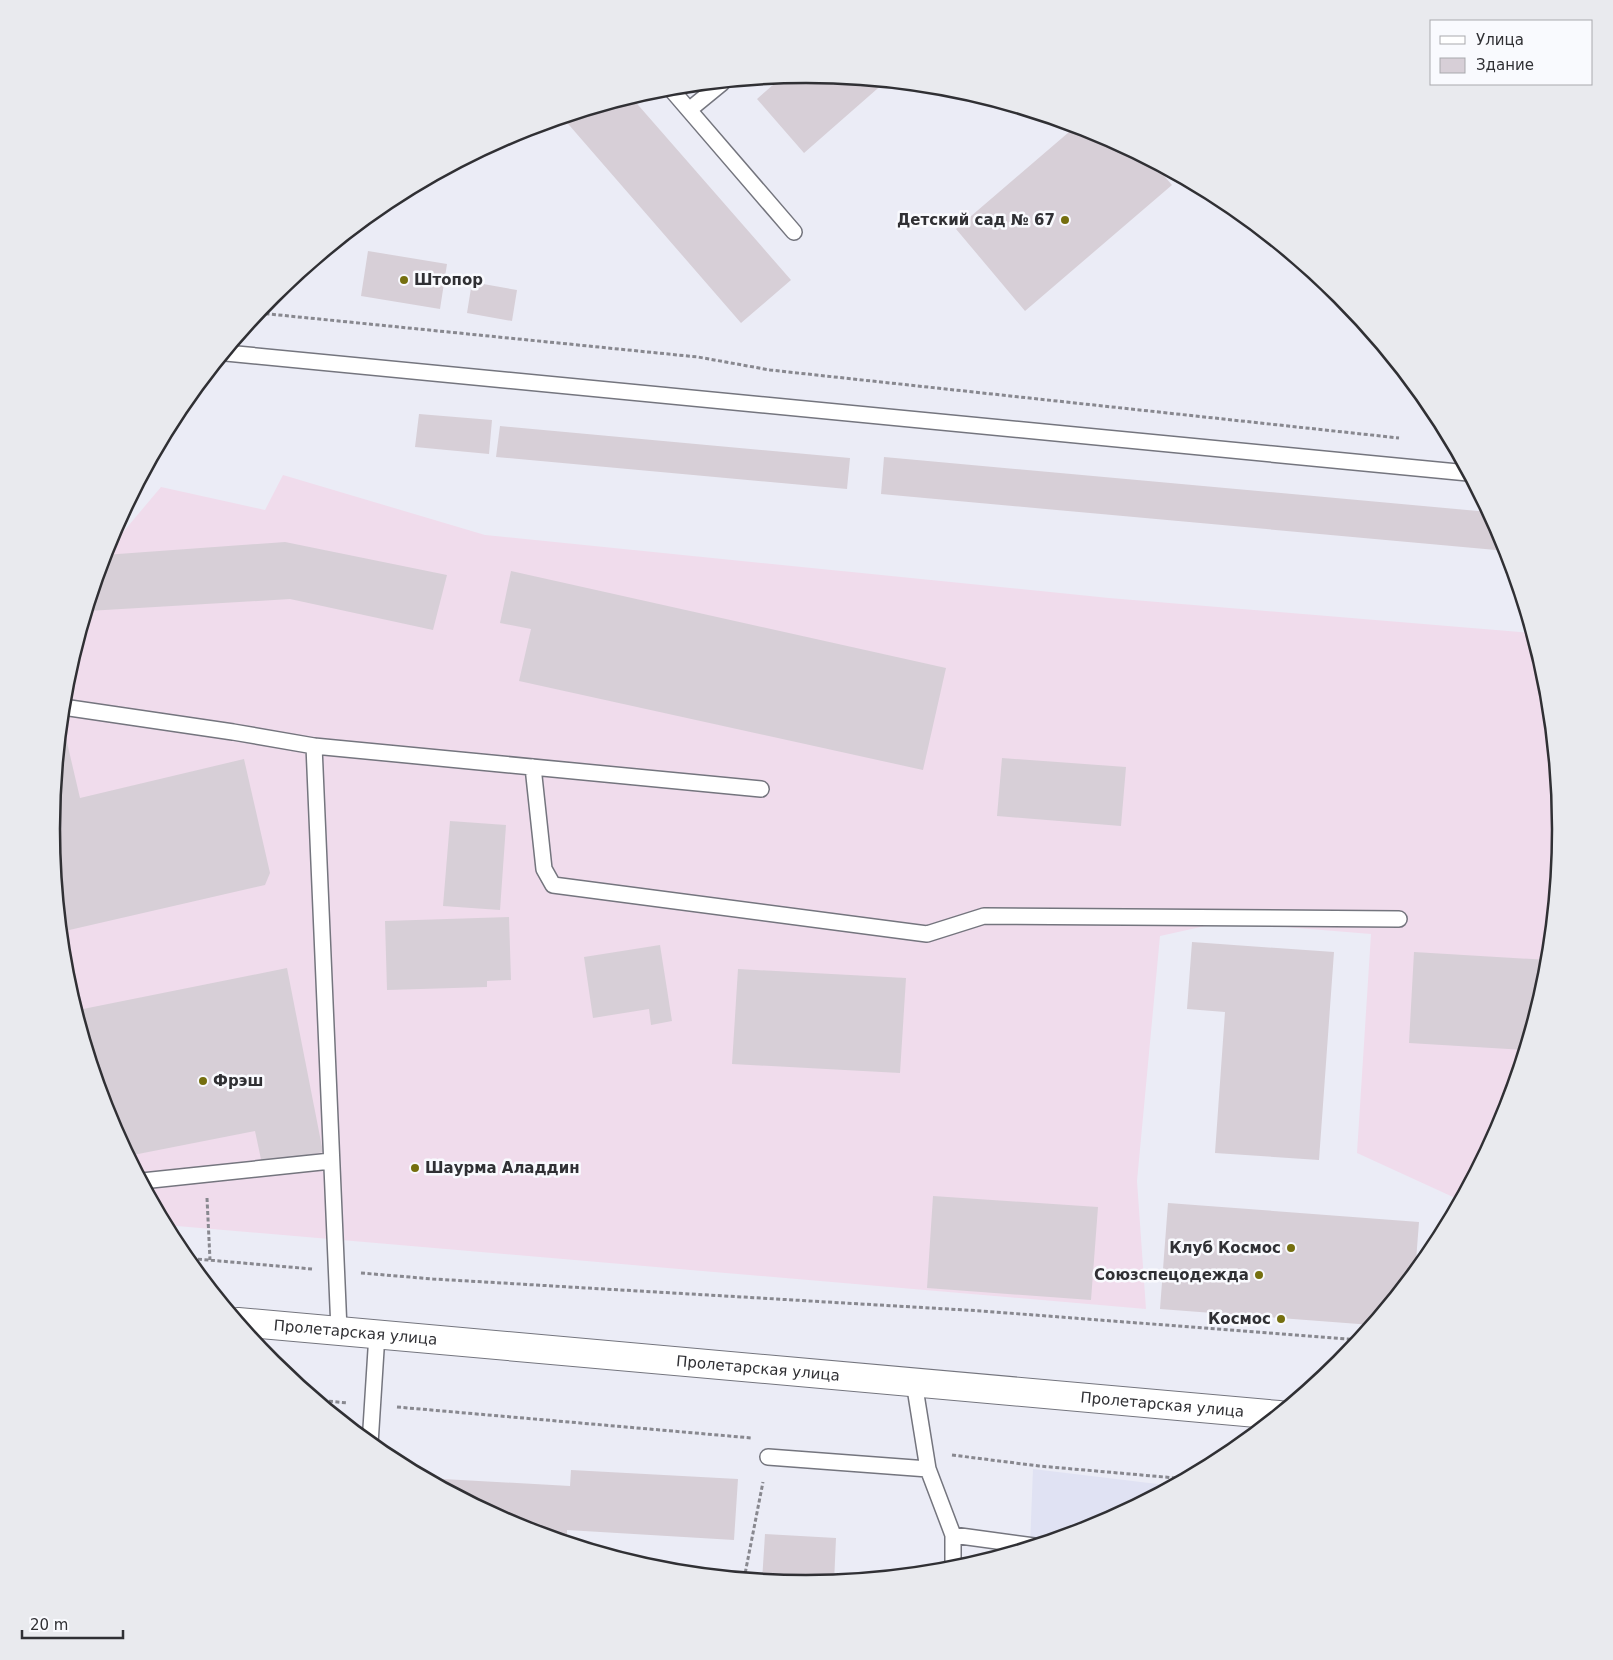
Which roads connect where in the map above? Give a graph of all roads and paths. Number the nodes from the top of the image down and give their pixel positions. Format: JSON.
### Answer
{"nodes":[{"id":1,"x":714,"y":89,"type":"edge"},
{"id":2,"x":676,"y":95,"type":"edge"},
{"id":3,"x":689,"y":110,"type":"junction"},
{"id":4,"x":794,"y":232,"type":"dead end"},
{"id":5,"x":268,"y":314,"type":"edge"},
{"id":6,"x":232,"y":354,"type":"edge"},
{"id":7,"x":1403,"y":439,"type":"dead end"},
{"id":8,"x":1462,"y":473,"type":"edge"},
{"id":9,"x":70,"y":708,"type":"edge"},
{"id":10,"x":314,"y":746,"type":"junction"},
{"id":11,"x":533,"y":767,"type":"junction"},
{"id":12,"x":762,"y":790,"type":"dead end"},
{"id":13,"x":1399,"y":919,"type":"dead end"},
{"id":14,"x":331,"y":1161,"type":"junction"},
{"id":15,"x":206,"y":1174,"type":"junction"},
{"id":16,"x":148,"y":1180,"type":"edge"},
{"id":17,"x":196,"y":1259,"type":"edge"},
{"id":18,"x":210,"y":1260,"type":"junction"},
{"id":19,"x":336,"y":1270,"type":"junction"},
{"id":20,"x":246,"y":1323,"type":"edge"},
{"id":21,"x":338,"y":1330,"type":"junction"},
{"id":22,"x":377,"y":1334,"type":"junction"},
{"id":23,"x":1352,"y":1339,"type":"edge"},
{"id":24,"x":914,"y":1382,"type":"junction"},
{"id":25,"x":326,"y":1401,"type":"edge"},
{"id":26,"x":374,"y":1405,"type":"junction"},
{"id":27,"x":1272,"y":1413,"type":"edge"},
{"id":28,"x":371,"y":1436,"type":"edge"},
{"id":29,"x":925,"y":1452,"type":"junction"},
{"id":30,"x":768,"y":1457,"type":"junction"},
{"id":31,"x":928,"y":1469,"type":"junction"},
{"id":32,"x":1176,"y":1478,"type":"edge"},
{"id":33,"x":953,"y":1535,"type":"junction"},
{"id":34,"x":1022,"y":1544,"type":"edge"},
{"id":35,"x":953,"y":1562,"type":"edge"},
{"id":36,"x":745,"y":1574,"type":"edge"}],
"edges":[{"from":1,"to":3,"type":"lane"},
{"from":2,"to":3,"type":"lane"},
{"from":3,"to":4,"type":"lane"},
{"from":5,"to":7,"type":"path"},
{"from":6,"to":8,"type":"lane"},
{"from":9,"to":10,"type":"lane"},
{"from":10,"to":11,"type":"lane"},
{"from":10,"to":14,"type":"lane"},
{"from":11,"to":12,"type":"lane"},
{"from":11,"to":13,"type":"lane"},
{"from":14,"to":15,"type":"lane"},
{"from":14,"to":19,"type":"lane"},
{"from":15,"to":16,"type":"lane"},
{"from":15,"to":18,"type":"path"},
{"from":17,"to":18,"type":"path"},
{"from":18,"to":19,"type":"path"},
{"from":19,"to":21,"type":"lane"},
{"from":19,"to":23,"type":"path"},
{"from":20,"to":21,"type":"street","name":"Пролетарская улица"},
{"from":21,"to":22,"type":"street","name":"Пролетарская улица"},
{"from":22,"to":24,"type":"street","name":"Пролетарская улица"},
{"from":22,"to":26,"type":"lane"},
{"from":24,"to":27,"type":"street","name":"Пролетарская улица"},
{"from":24,"to":29,"type":"lane"},
{"from":25,"to":26,"type":"path"},
{"from":26,"to":28,"type":"lane"},
{"from":26,"to":30,"type":"path"},
{"from":29,"to":31,"type":"lane"},
{"from":29,"to":32,"type":"path"},
{"from":30,"to":31,"type":"lane"},
{"from":30,"to":36,"type":"path"},
{"from":31,"to":33,"type":"lane"},
{"from":33,"to":34,"type":"lane"},
{"from":33,"to":35,"type":"lane"}]}
